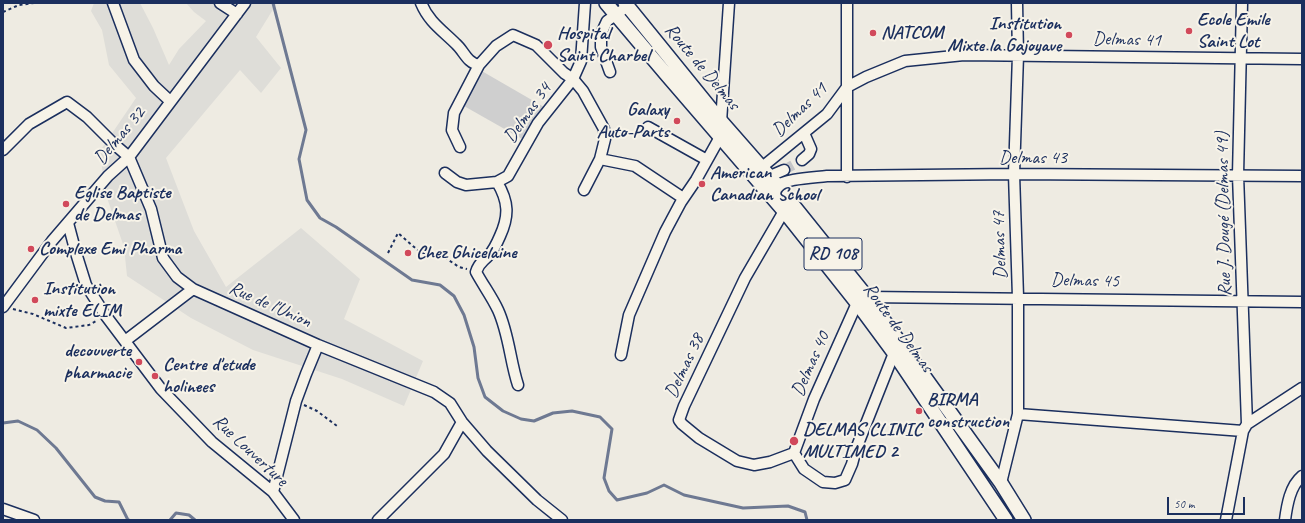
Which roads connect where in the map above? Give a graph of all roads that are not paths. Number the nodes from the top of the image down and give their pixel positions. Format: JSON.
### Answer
{"nodes":[{"id":1,"x":113,"y":3,"type":"edge"},
{"id":2,"x":220,"y":3,"type":"edge"},
{"id":3,"x":245,"y":3,"type":"edge"},
{"id":4,"x":421,"y":3,"type":"edge"},
{"id":5,"x":585,"y":3,"type":"edge"},
{"id":6,"x":606,"y":3,"type":"edge"},
{"id":7,"x":729,"y":3,"type":"edge"},
{"id":8,"x":847,"y":3,"type":"edge"},
{"id":9,"x":1017,"y":3,"type":"edge"},
{"id":10,"x":1242,"y":3,"type":"edge"},
{"id":11,"x":627,"y":4,"type":"edge"},
{"id":12,"x":237,"y":14,"type":"junction"},
{"id":13,"x":616,"y":15,"type":"junction"},
{"id":14,"x":1018,"y":55,"type":"junction"},
{"id":15,"x":1240,"y":58,"type":"junction"},
{"id":16,"x":1302,"y":58,"type":"edge"},
{"id":17,"x":479,"y":65,"type":"junction"},
{"id":18,"x":610,"y":72,"type":"dead end"},
{"id":19,"x":573,"y":79,"type":"junction"},
{"id":20,"x":848,"y":87,"type":"junction"},
{"id":21,"x":170,"y":101,"type":"junction"},
{"id":22,"x":720,"y":120,"type":"junction"},
{"id":23,"x":648,"y":127,"type":"dead end"},
{"id":24,"x":804,"y":133,"type":"junction"},
{"id":25,"x":720,"y":137,"type":"junction"},
{"id":26,"x":460,"y":146,"type":"dead end"},
{"id":27,"x":3,"y":150,"type":"edge"},
{"id":28,"x":129,"y":157,"type":"junction"},
{"id":29,"x":600,"y":160,"type":"junction"},
{"id":30,"x":707,"y":160,"type":"junction"},
{"id":31,"x":802,"y":160,"type":"tunnel mouth"},
{"id":32,"x":784,"y":170,"type":"tunnel mouth"},
{"id":33,"x":445,"y":173,"type":"dead end"},
{"id":34,"x":1014,"y":174,"type":"junction"},
{"id":35,"x":1238,"y":175,"type":"junction"},
{"id":36,"x":847,"y":176,"type":"junction"},
{"id":37,"x":1302,"y":176,"type":"edge"},
{"id":38,"x":766,"y":179,"type":"junction"},
{"id":39,"x":497,"y":182,"type":"junction"},
{"id":40,"x":584,"y":190,"type":"dead end"},
{"id":41,"x":684,"y":198,"type":"junction"},
{"id":42,"x":784,"y":211,"type":"junction"},
{"id":43,"x":68,"y":223,"type":"junction"},
{"id":44,"x":194,"y":288,"type":"junction"},
{"id":45,"x":1018,"y":297,"type":"junction"},
{"id":46,"x":862,"y":300,"type":"junction"},
{"id":47,"x":1243,"y":301,"type":"junction"},
{"id":48,"x":1302,"y":302,"type":"edge"},
{"id":49,"x":4,"y":307,"type":"edge"},
{"id":50,"x":125,"y":341,"type":"junction"},
{"id":51,"x":318,"y":345,"type":"junction"},
{"id":52,"x":894,"y":353,"type":"junction"},
{"id":53,"x":621,"y":355,"type":"dead end"},
{"id":54,"x":518,"y":385,"type":"dead end"},
{"id":55,"x":1302,"y":388,"type":"edge"},
{"id":56,"x":1018,"y":414,"type":"junction"},
{"id":57,"x":462,"y":422,"type":"junction"},
{"id":58,"x":1245,"y":428,"type":"junction"},
{"id":59,"x":794,"y":453,"type":"junction"},
{"id":60,"x":1302,"y":476,"type":"edge"},
{"id":61,"x":1001,"y":483,"type":"junction"},
{"id":62,"x":273,"y":492,"type":"junction"},
{"id":63,"x":3,"y":509,"type":"edge"},
{"id":64,"x":34,"y":520,"type":"edge"},
{"id":65,"x":294,"y":520,"type":"edge"},
{"id":66,"x":378,"y":520,"type":"edge"},
{"id":67,"x":562,"y":520,"type":"edge"},
{"id":68,"x":1006,"y":520,"type":"edge"},
{"id":69,"x":1024,"y":520,"type":"edge"},
{"id":70,"x":1226,"y":520,"type":"edge"},
{"id":71,"x":1285,"y":520,"type":"edge"}],
"edges":[{"from":1,"to":21,"type":"street"},
{"from":2,"to":12,"type":"street"},
{"from":3,"to":12,"type":"street","name":"Delmas 32"},
{"from":4,"to":17,"type":"street"},
{"from":5,"to":19,"type":"street","name":"Delmas 34"},
{"from":6,"to":13,"type":"main road","name":"Route de Delmas","number":"RD 108"},
{"from":7,"to":22,"type":"street"},
{"from":8,"to":20,"type":"street"},
{"from":9,"to":14,"type":"street","name":"Delmas 47"},
{"from":10,"to":15,"type":"street","name":"Rue J. Dougé (Delmas 49)"},
{"from":11,"to":13,"type":"street"},
{"from":11,"to":22,"type":"main road","name":"Route de Delmas","number":"RD 108"},
{"from":12,"to":21,"type":"street","name":"Delmas 32"},
{"from":13,"to":18,"type":"street"},
{"from":13,"to":25,"type":"main road","name":"Route de Delmas","number":"RD 108"},
{"from":14,"to":15,"type":"street","name":"Delmas 41"},
{"from":14,"to":20,"type":"street","name":"Delmas 41"},
{"from":14,"to":34,"type":"street","name":"Delmas 47"},
{"from":15,"to":16,"type":"street","name":"Delmas 41"},
{"from":15,"to":35,"type":"street","name":"Rue J. Dougé (Delmas 49)"},
{"from":17,"to":19,"type":"street"},
{"from":17,"to":26,"type":"street"},
{"from":19,"to":29,"type":"street"},
{"from":19,"to":39,"type":"street","name":"Delmas 34"},
{"from":20,"to":24,"type":"street","name":"Delmas 41"},
{"from":20,"to":36,"type":"street"},
{"from":21,"to":28,"type":"street","name":"Delmas 32"},
{"from":22,"to":25,"type":"street"},
{"from":22,"to":38,"type":"main road","name":"Route de Delmas","number":"RD 108"},
{"from":23,"to":30,"type":"street"},
{"from":24,"to":31,"type":"street"},
{"from":24,"to":38,"type":"street","name":"Delmas 41"},
{"from":25,"to":30,"type":"street"},
{"from":25,"to":38,"type":"main road","name":"Route de Delmas","number":"RD 108"},
{"from":27,"to":28,"type":"street"},
{"from":28,"to":43,"type":"street","name":"Delmas 32"},
{"from":28,"to":44,"type":"street","name":"Rue de l'Union"},
{"from":29,"to":40,"type":"street"},
{"from":29,"to":41,"type":"street"},
{"from":30,"to":41,"type":"street"},
{"from":32,"to":38,"type":"street"},
{"from":33,"to":39,"type":"street"},
{"from":34,"to":35,"type":"street","name":"Delmas 43"},
{"from":34,"to":36,"type":"street","name":"Delmas 43"},
{"from":34,"to":45,"type":"street","name":"Delmas 47"},
{"from":35,"to":37,"type":"street","name":"Delmas 43"},
{"from":35,"to":47,"type":"street","name":"Rue J. Dougé (Delmas 49)"},
{"from":36,"to":38,"type":"street","name":"Delmas 43"},
{"from":38,"to":42,"type":"main road","name":"Route de Delmas","number":"RD 108"},
{"from":38,"to":46,"type":"main road","name":"Route de Delmas","number":"RD 108"},
{"from":39,"to":54,"type":"street"},
{"from":41,"to":53,"type":"street"},
{"from":42,"to":46,"type":"main road","name":"Route de Delmas","number":"RD 108"},
{"from":42,"to":59,"type":"street","name":"Delmas 38"},
{"from":43,"to":49,"type":"street","name":"Delmas 32"},
{"from":43,"to":50,"type":"street","name":"Rue Louverture"},
{"from":44,"to":50,"type":"street"},
{"from":44,"to":51,"type":"street","name":"Rue de l'Union"},
{"from":45,"to":46,"type":"street","name":"Delmas 45"},
{"from":45,"to":47,"type":"street","name":"Delmas 45"},
{"from":45,"to":56,"type":"street","name":"Delmas 47"},
{"from":46,"to":52,"type":"main road","name":"Route de Delmas","number":"RD 108"},
{"from":46,"to":59,"type":"street","name":"Delmas 40"},
{"from":46,"to":61,"type":"main road","name":"Route de Delmas","number":"RD 108"},
{"from":47,"to":48,"type":"street","name":"Delmas 45"},
{"from":47,"to":58,"type":"street","name":"Rue J. Dougé (Delmas 49)"},
{"from":50,"to":62,"type":"street","name":"Rue Louverture"},
{"from":51,"to":57,"type":"street","name":"Rue de l'Union"},
{"from":51,"to":62,"type":"street"},
{"from":52,"to":59,"type":"street"},
{"from":52,"to":68,"type":"main road","name":"Route de Delmas","number":"RD 108"},
{"from":55,"to":58,"type":"street"},
{"from":56,"to":58,"type":"street"},
{"from":56,"to":61,"type":"street","name":"Delmas 47"},
{"from":57,"to":66,"type":"street"},
{"from":57,"to":67,"type":"street","name":"Rue de l'Union"},
{"from":58,"to":70,"type":"street","name":"Rue J. Dougé (Delmas 49)"},
{"from":60,"to":71,"type":"street"},
{"from":61,"to":69,"type":"main road","name":"Route de Delmas","number":"RD 108"},
{"from":62,"to":65,"type":"street","name":"Rue Louverture"},
{"from":63,"to":64,"type":"street"}]}
